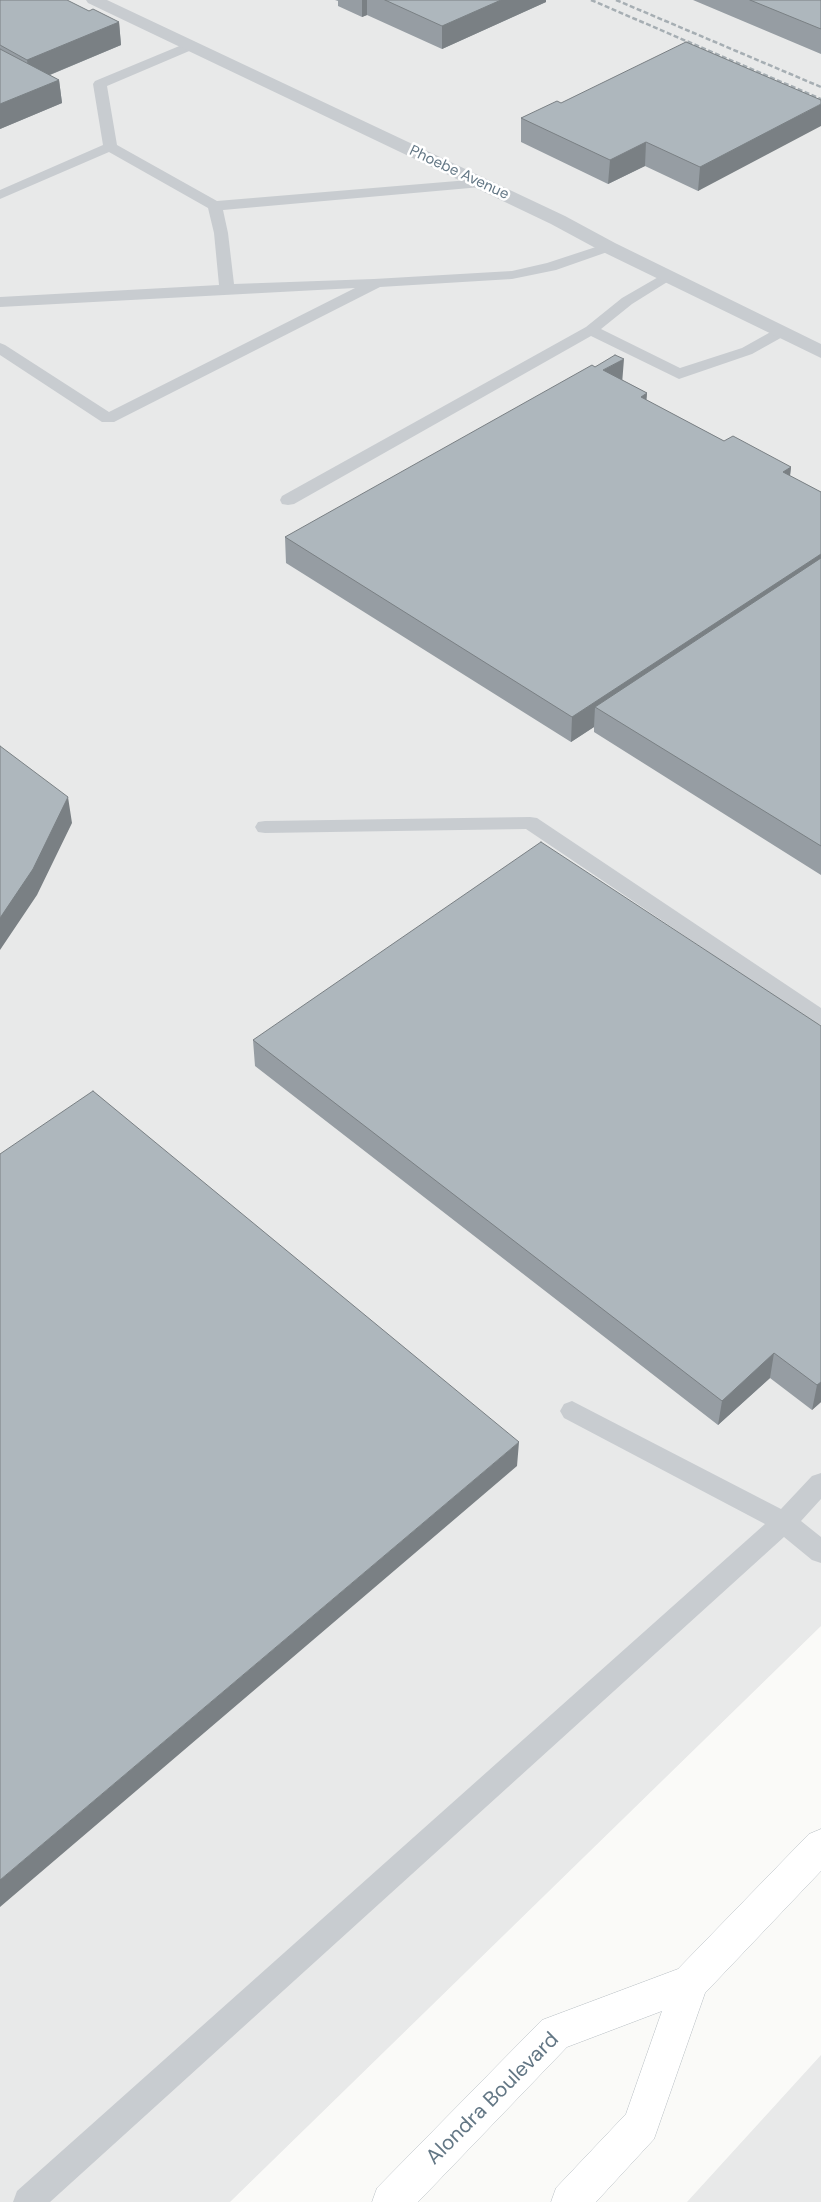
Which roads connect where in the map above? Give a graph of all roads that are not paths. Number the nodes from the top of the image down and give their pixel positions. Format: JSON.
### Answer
{"nodes":[{"id":1,"x":94,"y":0,"type":"edge"},
{"id":2,"x":189,"y":46,"type":"junction"},
{"id":3,"x":110,"y":147,"type":"junction"},
{"id":4,"x":481,"y":183,"type":"junction"},
{"id":5,"x":0,"y":195,"type":"edge"},
{"id":6,"x":215,"y":206,"type":"junction"},
{"id":7,"x":608,"y":247,"type":"junction"},
{"id":8,"x":667,"y":276,"type":"junction"},
{"id":9,"x":377,"y":283,"type":"junction"},
{"id":10,"x":227,"y":289,"type":"junction"},
{"id":11,"x":0,"y":302,"type":"edge"},
{"id":12,"x":591,"y":330,"type":"junction"},
{"id":13,"x":781,"y":332,"type":"junction"},
{"id":14,"x":0,"y":348,"type":"edge"},
{"id":15,"x":821,"y":352,"type":"edge"},
{"id":16,"x":288,"y":500,"type":"dead end"},
{"id":17,"x":265,"y":827,"type":"dead end"},
{"id":18,"x":821,"y":1018,"type":"edge"},
{"id":19,"x":572,"y":1412,"type":"dead end"},
{"id":20,"x":821,"y":1483,"type":"edge"},
{"id":21,"x":784,"y":1522,"type":"junction"},
{"id":22,"x":821,"y":1552,"type":"edge"},
{"id":23,"x":821,"y":1846,"type":"edge"},
{"id":24,"x":690,"y":1982,"type":"junction"},
{"id":25,"x":575,"y":2200,"type":"edge"},
{"id":26,"x":28,"y":2202,"type":"edge"},
{"id":27,"x":391,"y":2202,"type":"edge"}],
"edges":[{"from":1,"to":2,"type":"street","name":"Phoebe Avenue"},
{"from":2,"to":3,"type":"lane"},
{"from":2,"to":4,"type":"street","name":"Phoebe Avenue"},
{"from":3,"to":5,"type":"lane"},
{"from":3,"to":6,"type":"lane"},
{"from":4,"to":6,"type":"lane"},
{"from":4,"to":7,"type":"street","name":"Phoebe Avenue"},
{"from":6,"to":10,"type":"lane"},
{"from":7,"to":8,"type":"street","name":"Phoebe Avenue"},
{"from":7,"to":9,"type":"lane"},
{"from":8,"to":12,"type":"lane"},
{"from":8,"to":13,"type":"street","name":"Phoebe Avenue"},
{"from":9,"to":10,"type":"lane"},
{"from":9,"to":14,"type":"lane"},
{"from":10,"to":11,"type":"lane"},
{"from":12,"to":13,"type":"lane"},
{"from":12,"to":16,"type":"lane"},
{"from":13,"to":15,"type":"street","name":"Phoebe Avenue"},
{"from":17,"to":18,"type":"lane"},
{"from":19,"to":21,"type":"lane"},
{"from":20,"to":21,"type":"lane"},
{"from":21,"to":22,"type":"lane"},
{"from":21,"to":26,"type":"lane"},
{"from":23,"to":24,"type":"main road","name":"Alondra Boulevard"},
{"from":24,"to":25,"type":"main road","name":"Alondra Boulevard"},
{"from":24,"to":27,"type":"main road","name":"Alondra Boulevard"}]}
